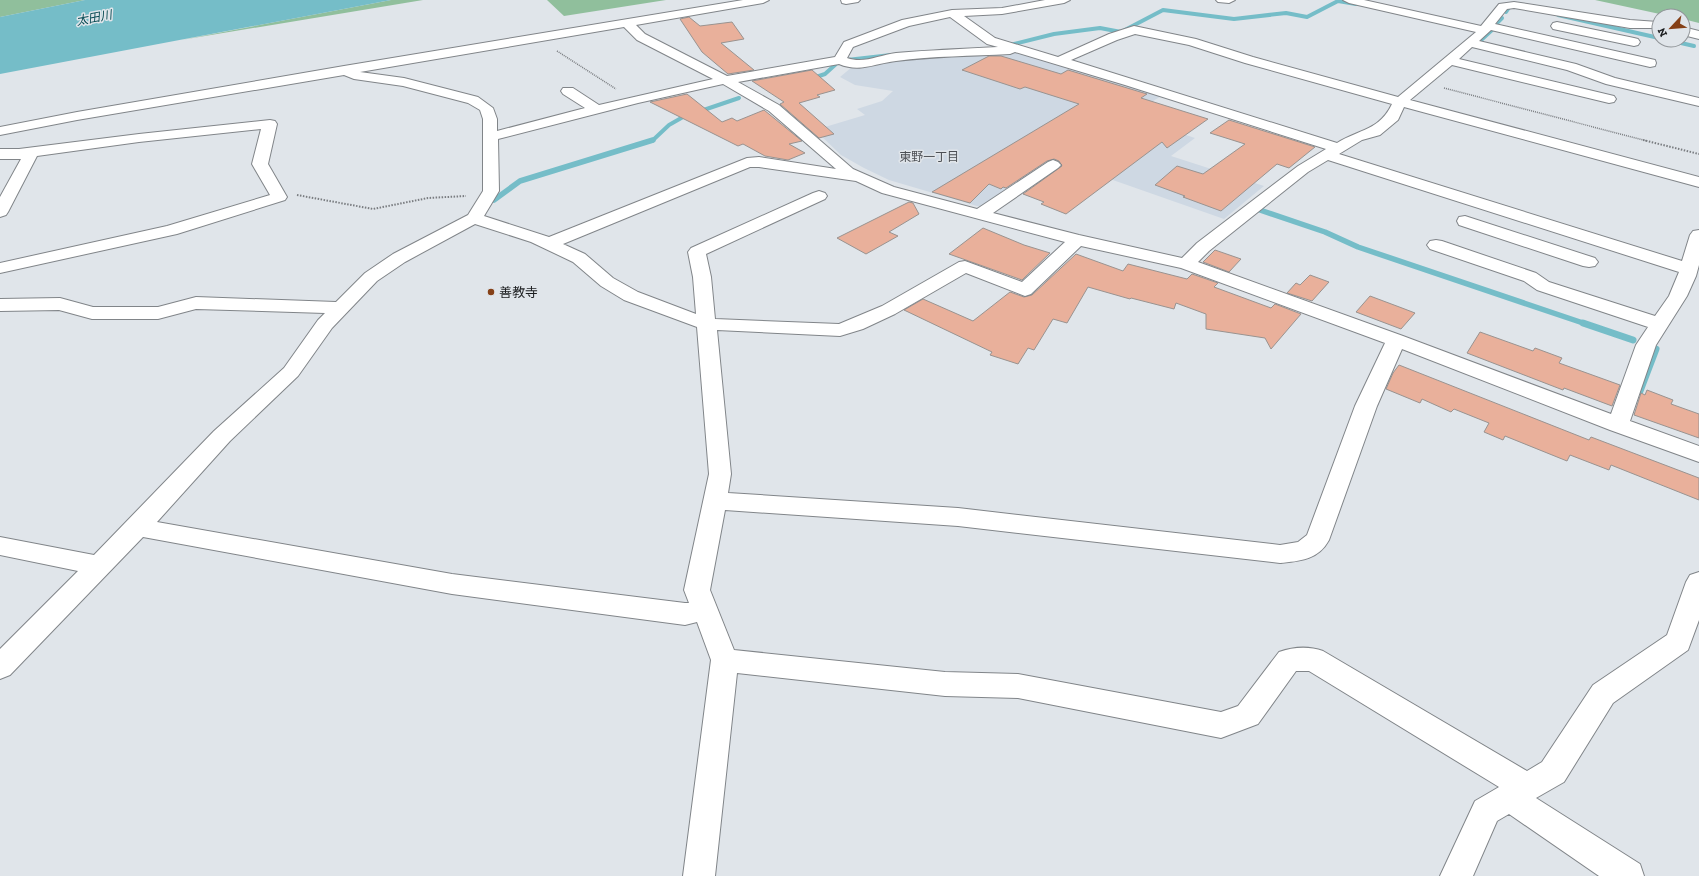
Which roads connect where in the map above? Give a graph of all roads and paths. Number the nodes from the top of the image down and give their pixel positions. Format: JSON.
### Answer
{"nodes":[{"id":1,"x":763,"y":0,"type":"edge"},
{"id":2,"x":955,"y":0,"type":"edge"},
{"id":3,"x":1064,"y":0,"type":"edge"},
{"id":4,"x":1222,"y":0,"type":"edge"},
{"id":5,"x":1229,"y":0,"type":"edge"},
{"id":6,"x":1349,"y":0,"type":"edge"},
{"id":7,"x":1514,"y":0,"type":"edge"},
{"id":8,"x":1540,"y":0,"type":"edge"},
{"id":9,"x":983,"y":12,"type":"junction"},
{"id":10,"x":952,"y":13,"type":"junction"},
{"id":11,"x":1497,"y":13,"type":"junction"},
{"id":12,"x":1512,"y":17,"type":"dead end"},
{"id":13,"x":1589,"y":17,"type":"junction"},
{"id":14,"x":626,"y":22,"type":"junction"},
{"id":15,"x":1543,"y":23,"type":"dead end"},
{"id":16,"x":1651,"y":24,"type":"edge"},
{"id":17,"x":1651,"y":25,"type":"edge"},
{"id":18,"x":1486,"y":28,"type":"junction"},
{"id":19,"x":1634,"y":42,"type":"dead end"},
{"id":20,"x":1471,"y":43,"type":"junction"},
{"id":21,"x":1017,"y":50,"type":"junction"},
{"id":22,"x":557,"y":51,"type":"dead end"},
{"id":23,"x":840,"y":60,"type":"junction"},
{"id":24,"x":1061,"y":60,"type":"junction"},
{"id":25,"x":1449,"y":60,"type":"junction"},
{"id":26,"x":1650,"y":63,"type":"dead end"},
{"id":27,"x":442,"y":64,"type":"dead end"},
{"id":28,"x":344,"y":70,"type":"junction"},
{"id":29,"x":364,"y":76,"type":"junction"},
{"id":30,"x":725,"y":80,"type":"junction"},
{"id":31,"x":1437,"y":86,"type":"dead end"},
{"id":32,"x":568,"y":91,"type":"dead end"},
{"id":33,"x":1609,"y":99,"type":"dead end"},
{"id":34,"x":633,"y":100,"type":"junction"},
{"id":35,"x":1400,"y":102,"type":"junction"},
{"id":36,"x":1699,"y":102,"type":"edge"},
{"id":37,"x":596,"y":109,"type":"junction"},
{"id":38,"x":0,"y":131,"type":"edge"},
{"id":39,"x":490,"y":137,"type":"junction"},
{"id":40,"x":1333,"y":151,"type":"junction"},
{"id":41,"x":0,"y":154,"type":"edge"},
{"id":42,"x":19,"y":154,"type":"junction"},
{"id":43,"x":1699,"y":154,"type":"edge"},
{"id":44,"x":1052,"y":164,"type":"dead end"},
{"id":45,"x":859,"y":178,"type":"junction"},
{"id":46,"x":1699,"y":182,"type":"edge"},
{"id":47,"x":488,"y":195,"type":"junction"},
{"id":48,"x":818,"y":196,"type":"dead end"},
{"id":49,"x":279,"y":197,"type":"junction"},
{"id":50,"x":0,"y":212,"type":"edge"},
{"id":51,"x":979,"y":215,"type":"junction"},
{"id":52,"x":474,"y":218,"type":"junction"},
{"id":53,"x":1465,"y":221,"type":"dead end"},
{"id":54,"x":1699,"y":235,"type":"edge"},
{"id":55,"x":1077,"y":240,"type":"junction"},
{"id":56,"x":549,"y":243,"type":"junction"},
{"id":57,"x":1436,"y":245,"type":"dead end"},
{"id":58,"x":1186,"y":264,"type":"junction"},
{"id":59,"x":0,"y":268,"type":"edge"},
{"id":60,"x":1688,"y":272,"type":"junction"},
{"id":61,"x":0,"y":305,"type":"edge"},
{"id":62,"x":341,"y":308,"type":"junction"},
{"id":63,"x":706,"y":324,"type":"junction"},
{"id":64,"x":1659,"y":324,"type":"junction"},
{"id":65,"x":1396,"y":340,"type":"junction"},
{"id":66,"x":1618,"y":425,"type":"junction"},
{"id":67,"x":1699,"y":454,"type":"edge"},
{"id":68,"x":714,"y":501,"type":"junction"},
{"id":69,"x":138,"y":527,"type":"junction"},
{"id":70,"x":0,"y":546,"type":"edge"},
{"id":71,"x":99,"y":566,"type":"junction"},
{"id":72,"x":1699,"y":582,"type":"edge"},
{"id":73,"x":705,"y":610,"type":"junction"},
{"id":74,"x":725,"y":660,"type":"junction"},
{"id":75,"x":0,"y":667,"type":"edge"},
{"id":76,"x":1519,"y":791,"type":"junction"},
{"id":77,"x":699,"y":876,"type":"edge"},
{"id":78,"x":1456,"y":876,"type":"edge"},
{"id":79,"x":1628,"y":876,"type":"edge"}],
"edges":[{"from":1,"to":14,"type":"street"},
{"from":2,"to":9,"type":"street"},
{"from":3,"to":9,"type":"street"},
{"from":4,"to":5,"type":"street"},
{"from":6,"to":18,"type":"street"},
{"from":7,"to":13,"type":"street"},
{"from":8,"to":16,"type":"street"},
{"from":9,"to":10,"type":"street"},
{"from":10,"to":21,"type":"street"},
{"from":10,"to":23,"type":"street"},
{"from":11,"to":12,"type":"street"},
{"from":11,"to":13,"type":"street"},
{"from":11,"to":18,"type":"street"},
{"from":13,"to":17,"type":"street"},
{"from":14,"to":28,"type":"street"},
{"from":14,"to":30,"type":"street"},
{"from":15,"to":19,"type":"street"},
{"from":18,"to":20,"type":"street"},
{"from":18,"to":26,"type":"street"},
{"from":20,"to":25,"type":"street"},
{"from":20,"to":36,"type":"street"},
{"from":21,"to":23,"type":"street"},
{"from":21,"to":24,"type":"street"},
{"from":22,"to":34,"type":"path"},
{"from":23,"to":30,"type":"street"},
{"from":24,"to":35,"type":"street"},
{"from":24,"to":40,"type":"street"},
{"from":25,"to":33,"type":"street"},
{"from":25,"to":35,"type":"street"},
{"from":27,"to":29,"type":"street"},
{"from":28,"to":29,"type":"street"},
{"from":28,"to":38,"type":"street"},
{"from":29,"to":39,"type":"street"},
{"from":30,"to":34,"type":"street"},
{"from":30,"to":45,"type":"street"},
{"from":31,"to":43,"type":"path"},
{"from":32,"to":37,"type":"street"},
{"from":34,"to":37,"type":"street"},
{"from":35,"to":40,"type":"street"},
{"from":35,"to":46,"type":"street"},
{"from":37,"to":39,"type":"street"},
{"from":39,"to":47,"type":"street"},
{"from":40,"to":58,"type":"street"},
{"from":40,"to":60,"type":"street"},
{"from":41,"to":42,"type":"street"},
{"from":42,"to":49,"type":"street"},
{"from":42,"to":50,"type":"street"},
{"from":44,"to":51,"type":"street"},
{"from":45,"to":51,"type":"street"},
{"from":45,"to":56,"type":"street"},
{"from":47,"to":49,"type":"path"},
{"from":47,"to":52,"type":"street"},
{"from":48,"to":63,"type":"street"},
{"from":49,"to":59,"type":"street"},
{"from":51,"to":55,"type":"street"},
{"from":52,"to":56,"type":"street"},
{"from":52,"to":62,"type":"street"},
{"from":53,"to":60,"type":"street"},
{"from":54,"to":60,"type":"street"},
{"from":55,"to":58,"type":"street"},
{"from":55,"to":63,"type":"street"},
{"from":56,"to":63,"type":"street"},
{"from":57,"to":64,"type":"street"},
{"from":58,"to":65,"type":"street"},
{"from":60,"to":64,"type":"street"},
{"from":61,"to":62,"type":"street"},
{"from":62,"to":69,"type":"street"},
{"from":63,"to":68,"type":"street"},
{"from":64,"to":66,"type":"street"},
{"from":65,"to":66,"type":"street"},
{"from":65,"to":68,"type":"street"},
{"from":66,"to":67,"type":"street"},
{"from":68,"to":73,"type":"street"},
{"from":69,"to":71,"type":"street"},
{"from":69,"to":73,"type":"street"},
{"from":70,"to":71,"type":"street"},
{"from":71,"to":75,"type":"street"},
{"from":72,"to":76,"type":"street"},
{"from":73,"to":74,"type":"street"},
{"from":74,"to":76,"type":"street"},
{"from":74,"to":77,"type":"street"},
{"from":76,"to":78,"type":"street"},
{"from":76,"to":79,"type":"street"}]}
